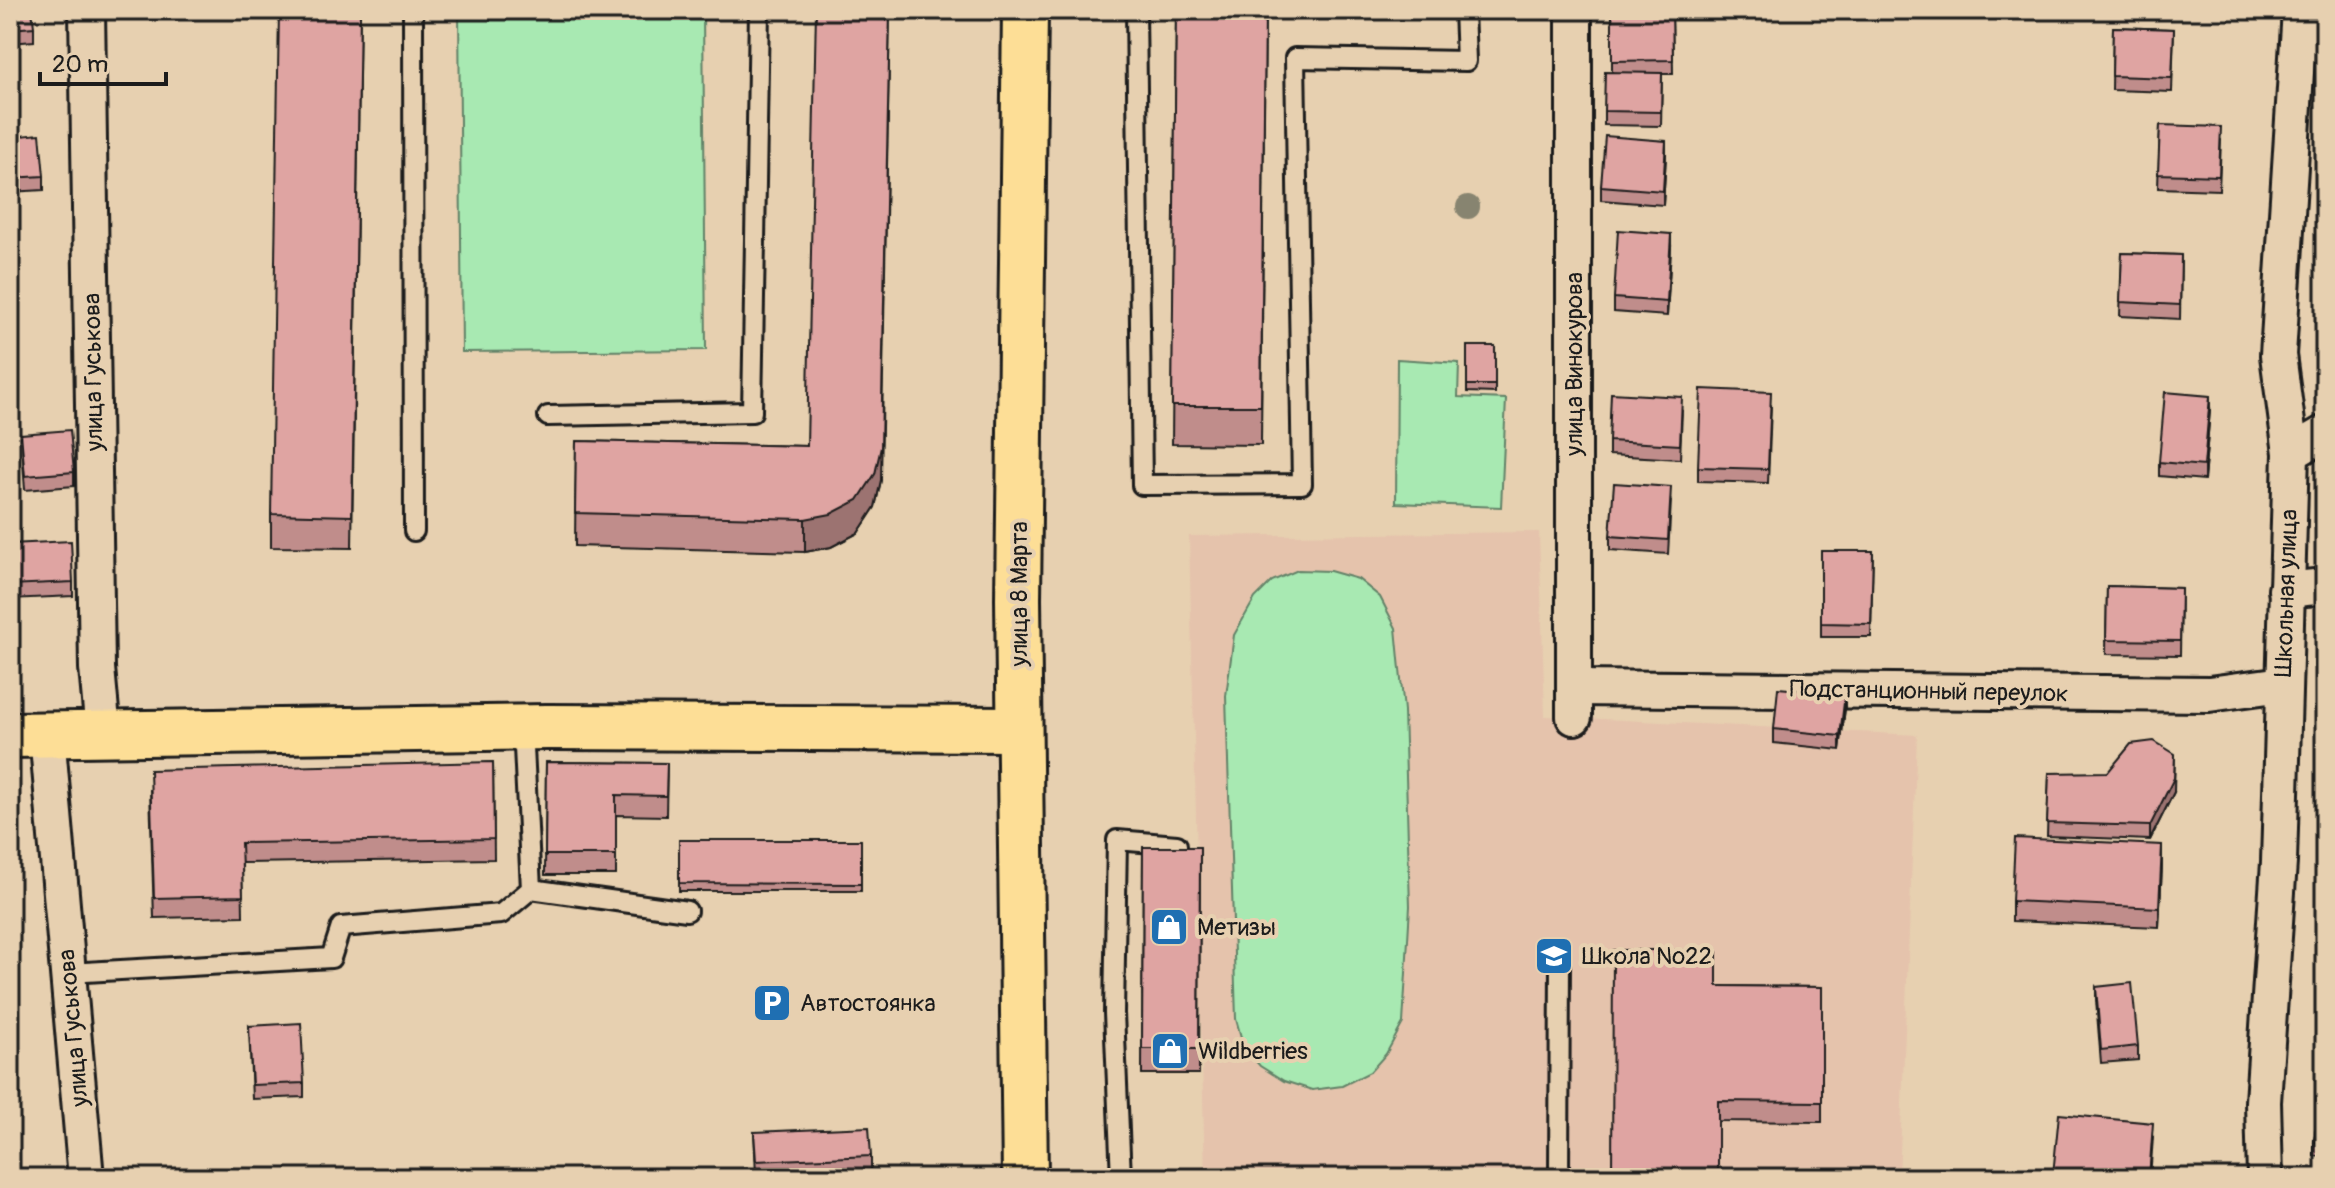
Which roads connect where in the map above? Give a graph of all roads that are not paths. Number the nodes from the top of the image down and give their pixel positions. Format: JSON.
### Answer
{"nodes":[{"id":1,"x":87,"y":10,"type":"edge"},
{"id":2,"x":413,"y":10,"type":"edge"},
{"id":3,"x":759,"y":10,"type":"edge"},
{"id":4,"x":1025,"y":10,"type":"edge"},
{"id":5,"x":1136,"y":10,"type":"edge"},
{"id":6,"x":1464,"y":10,"type":"edge"},
{"id":7,"x":1574,"y":10,"type":"edge"},
{"id":8,"x":2300,"y":10,"type":"edge"},
{"id":9,"x":548,"y":416,"type":"dead end"},
{"id":10,"x":2325,"y":433,"type":"edge"},
{"id":11,"x":2291,"y":453,"type":"junction"},
{"id":12,"x":414,"y":531,"type":"dead end"},
{"id":13,"x":2325,"y":586,"type":"edge"},
{"id":14,"x":2286,"y":590,"type":"junction"},
{"id":15,"x":2283,"y":684,"type":"junction"},
{"id":16,"x":1574,"y":703,"type":"joint"},
{"id":17,"x":523,"y":727,"type":"junction"},
{"id":18,"x":1019,"y":729,"type":"junction"},
{"id":19,"x":103,"y":733,"type":"junction"},
{"id":20,"x":28,"y":734,"type":"edge"},
{"id":21,"x":1177,"y":845,"type":"edge"},
{"id":22,"x":531,"y":889,"type":"junction"},
{"id":23,"x":687,"y":911,"type":"dead end"},
{"id":24,"x":1560,"y":959,"type":"dead end"},
{"id":25,"x":68,"y":973,"type":"junction"},
{"id":26,"x":86,"y":1178,"type":"edge"},
{"id":27,"x":1025,"y":1178,"type":"edge"},
{"id":28,"x":1121,"y":1178,"type":"edge"},
{"id":29,"x":1559,"y":1178,"type":"edge"},
{"id":30,"x":2265,"y":1178,"type":"edge"}],
"edges":[{"from":1,"to":19,"type":"street","name":"улица Гуськова"},
{"from":2,"to":12,"type":"lane"},
{"from":3,"to":9,"type":"lane"},
{"from":4,"to":18,"type":"main road","name":"улица 8 Марта"},
{"from":5,"to":6,"type":"lane"},
{"from":7,"to":16,"type":"street","name":"улица Винокурова"},
{"from":8,"to":11,"type":"street","name":"Школьная улица"},
{"from":10,"to":11,"type":"street"},
{"from":11,"to":14,"type":"street","name":"Школьная улица"},
{"from":13,"to":14,"type":"street"},
{"from":14,"to":15,"type":"street","name":"Школьная улица"},
{"from":15,"to":16,"type":"street","name":"Подстанционный переулок"},
{"from":15,"to":30,"type":"street","name":"Школьная улица"},
{"from":17,"to":18,"type":"main road"},
{"from":17,"to":19,"type":"main road"},
{"from":17,"to":22,"type":"lane"},
{"from":18,"to":27,"type":"main road","name":"улица 8 Марта"},
{"from":19,"to":20,"type":"main road"},
{"from":20,"to":25,"type":"street","name":"улица Гуськова"},
{"from":21,"to":28,"type":"lane"},
{"from":22,"to":23,"type":"lane"},
{"from":22,"to":25,"type":"lane"},
{"from":24,"to":29,"type":"lane"},
{"from":25,"to":26,"type":"street","name":"улица Гуськова"}]}
